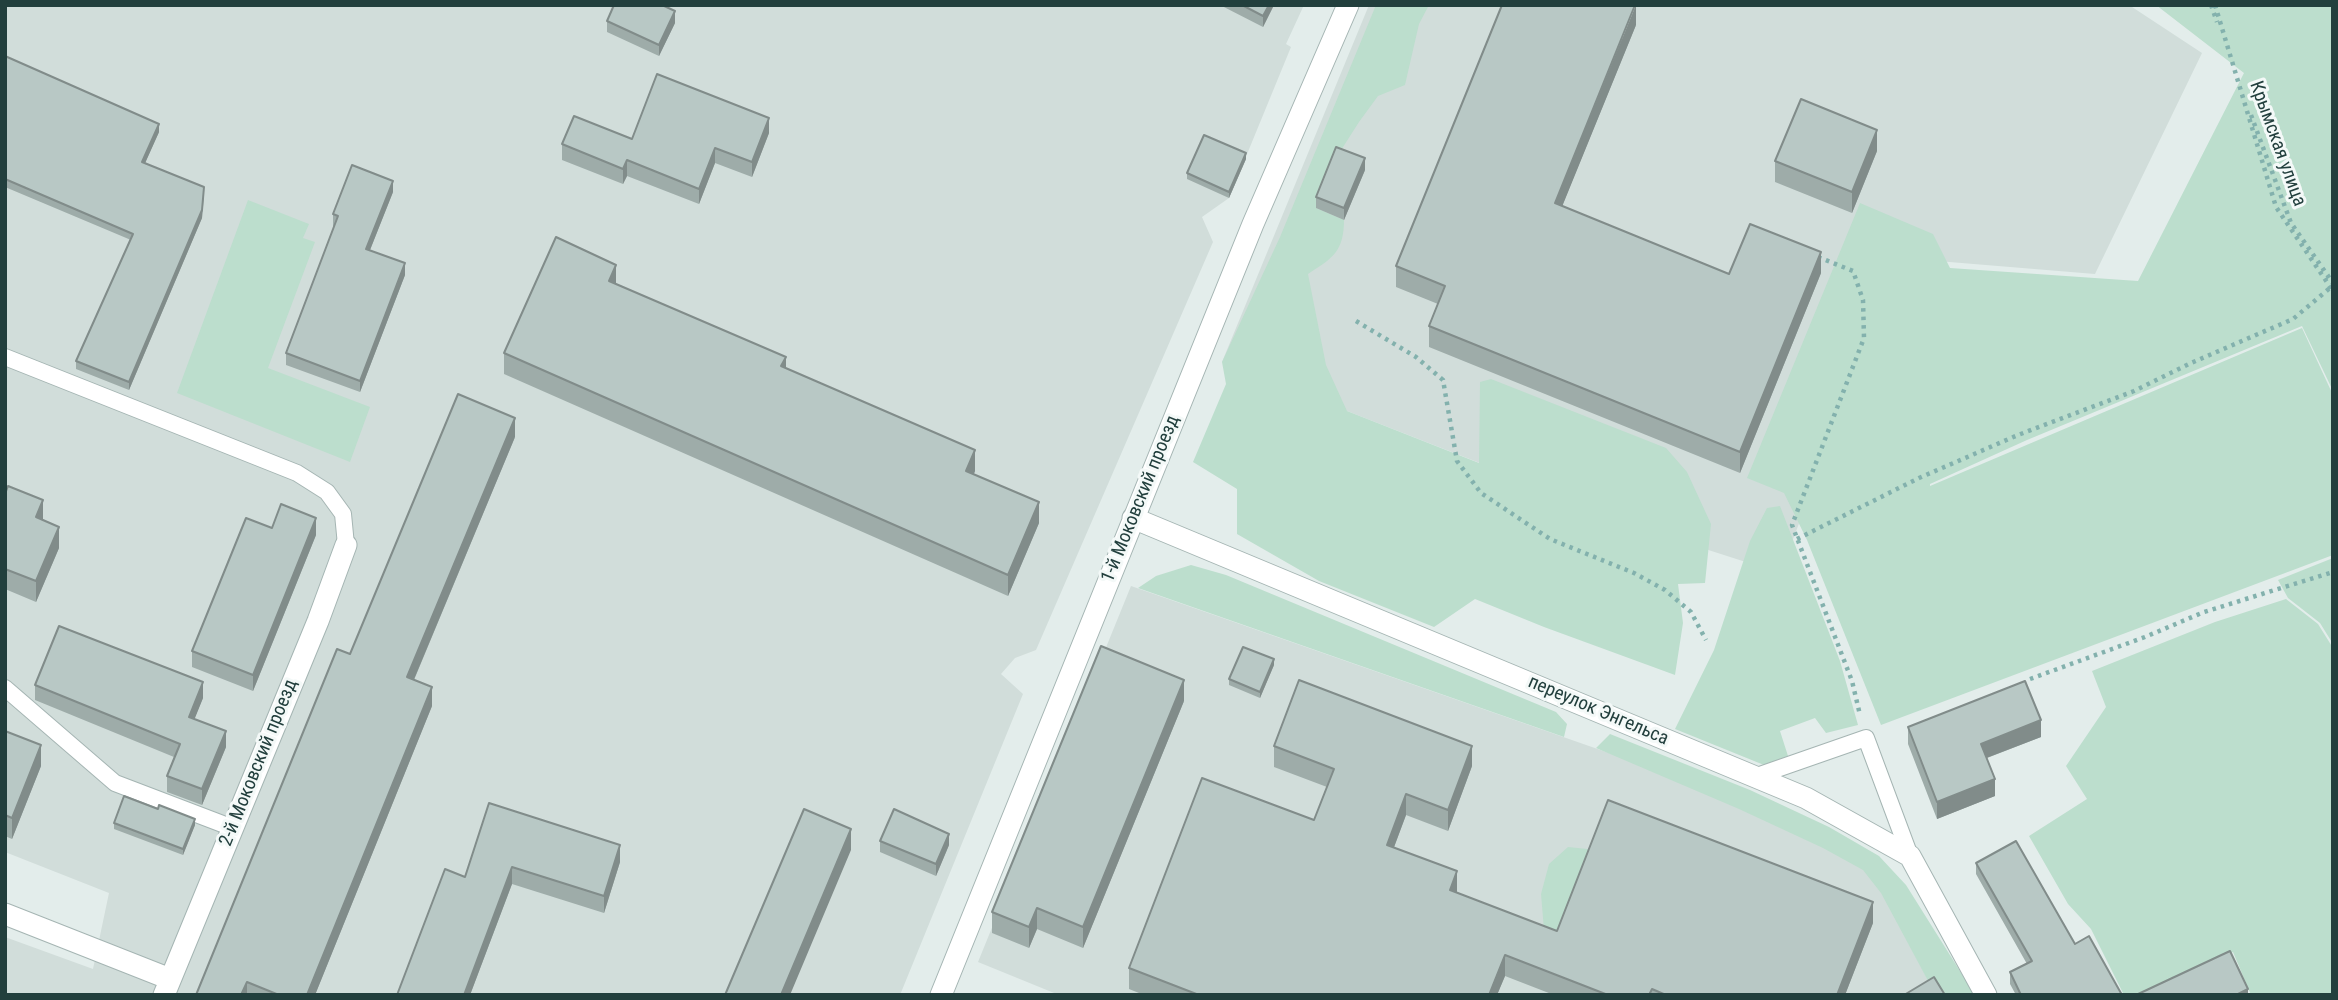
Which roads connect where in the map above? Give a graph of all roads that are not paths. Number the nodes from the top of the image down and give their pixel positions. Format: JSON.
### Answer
{"nodes":[{"id":1,"x":1348,"y":5,"type":"edge"},
{"id":2,"x":5,"y":357,"type":"edge"},
{"id":3,"x":1133,"y":518,"type":"junction"},
{"id":4,"x":346,"y":545,"type":"joint"},
{"id":5,"x":5,"y":688,"type":"edge"},
{"id":6,"x":1754,"y":777,"type":"junction"},
{"id":7,"x":233,"y":828,"type":"junction"},
{"id":8,"x":1910,"y":856,"type":"junction"},
{"id":9,"x":5,"y":914,"type":"edge"},
{"id":10,"x":167,"y":987,"type":"edge"},
{"id":11,"x":941,"y":995,"type":"edge"},
{"id":12,"x":1986,"y":995,"type":"edge"}],
"edges":[{"from":1,"to":3,"type":"street","name":"1-й Моковский проезд"},
{"from":2,"to":4,"type":"lane"},
{"from":3,"to":6,"type":"street","name":"переулок Энгельса"},
{"from":3,"to":11,"type":"street","name":"1-й Моковский проезд"},
{"from":4,"to":7,"type":"street","name":"2-й Моковский проезд"},
{"from":5,"to":7,"type":"lane"},
{"from":6,"to":8,"type":"street","name":"переулок Энгельса"},
{"from":6,"to":8,"type":"lane"},
{"from":7,"to":10,"type":"street","name":"2-й Моковский проезд"},
{"from":8,"to":12,"type":"street"},
{"from":9,"to":10,"type":"street","name":"2-й Моковский проезд"}]}
